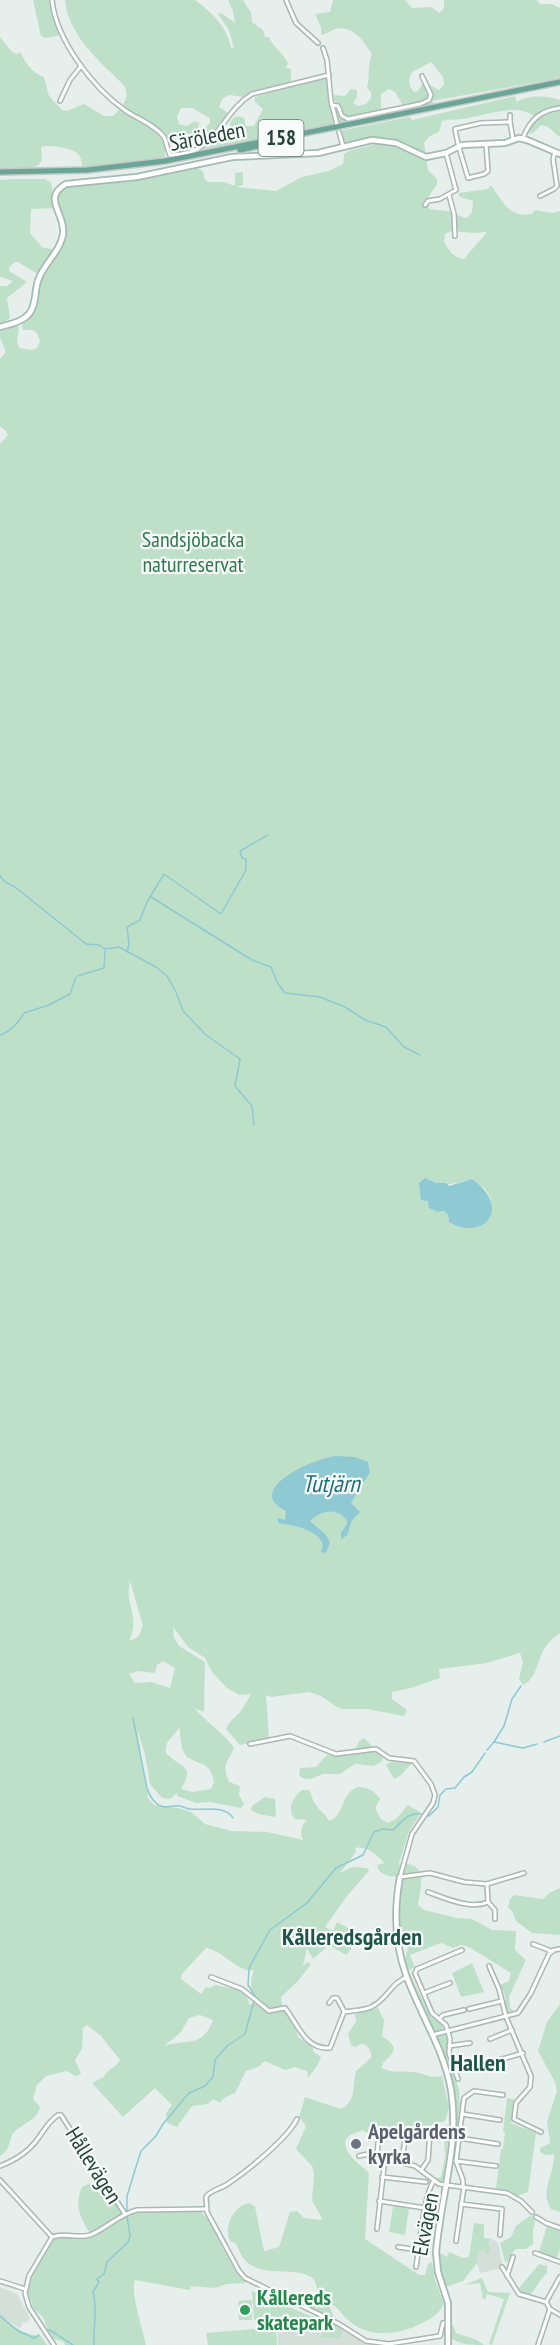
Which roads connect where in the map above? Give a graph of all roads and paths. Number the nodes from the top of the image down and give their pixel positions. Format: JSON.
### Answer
{"nodes":[{"id":1,"x":52,"y":0,"type":"edge"},
{"id":2,"x":286,"y":0,"type":"edge"},
{"id":3,"x":318,"y":44,"type":"dead end"},
{"id":4,"x":323,"y":48,"type":"dead end"},
{"id":5,"x":81,"y":66,"type":"junction"},
{"id":6,"x":329,"y":75,"type":"junction"},
{"id":7,"x":422,"y":76,"type":"dead end"},
{"id":8,"x":560,"y":84,"type":"edge"},
{"id":9,"x":60,"y":101,"type":"dead end"},
{"id":10,"x":332,"y":105,"type":"junction"},
{"id":11,"x":560,"y":108,"type":"edge"},
{"id":12,"x":510,"y":115,"type":"dead end"},
{"id":13,"x":510,"y":122,"type":"junction"},
{"id":14,"x":337,"y":124,"type":"dead end"},
{"id":15,"x":339,"y":132,"type":"dead end"},
{"id":16,"x":523,"y":138,"type":"junction"},
{"id":17,"x":513,"y":139,"type":"junction"},
{"id":18,"x":486,"y":144,"type":"junction"},
{"id":19,"x":343,"y":146,"type":"junction"},
{"id":20,"x":458,"y":146,"type":"junction"},
{"id":21,"x":446,"y":153,"type":"junction"},
{"id":22,"x":558,"y":153,"type":"edge"},
{"id":23,"x":0,"y":174,"type":"edge"},
{"id":24,"x":449,"y":195,"type":"junction"},
{"id":25,"x":540,"y":196,"type":"dead end"},
{"id":26,"x":426,"y":205,"type":"dead end"},
{"id":27,"x":455,"y":236,"type":"dead end"},
{"id":28,"x":0,"y":327,"type":"edge"},
{"id":29,"x":250,"y":1744,"type":"dead end"},
{"id":30,"x":525,"y":1873,"type":"dead end"},
{"id":31,"x":400,"y":1877,"type":"junction"},
{"id":32,"x":487,"y":1884,"type":"junction"},
{"id":33,"x":428,"y":1892,"type":"dead end"},
{"id":34,"x":488,"y":1902,"type":"junction"},
{"id":35,"x":495,"y":1919,"type":"dead end"},
{"id":36,"x":397,"y":1934,"type":"junction"},
{"id":37,"x":367,"y":1939,"type":"dead end"},
{"id":38,"x":533,"y":1944,"type":"dead end"},
{"id":39,"x":560,"y":1949,"type":"edge"},
{"id":40,"x":462,"y":1950,"type":"dead end"},
{"id":41,"x":551,"y":1951,"type":"junction"},
{"id":42,"x":489,"y":1966,"type":"dead end"},
{"id":43,"x":212,"y":1977,"type":"dead end"},
{"id":44,"x":407,"y":1977,"type":"junction"},
{"id":45,"x":450,"y":1983,"type":"dead end"},
{"id":46,"x":423,"y":1994,"type":"junction"},
{"id":47,"x":502,"y":2001,"type":"junction"},
{"id":48,"x":329,"y":2003,"type":"dead end"},
{"id":49,"x":469,"y":2009,"type":"dead end"},
{"id":50,"x":464,"y":2010,"type":"dead end"},
{"id":51,"x":344,"y":2012,"type":"junction"},
{"id":52,"x":506,"y":2017,"type":"junction"},
{"id":53,"x":439,"y":2019,"type":"junction"},
{"id":54,"x":512,"y":2030,"type":"junction"},
{"id":55,"x":448,"y":2031,"type":"junction"},
{"id":56,"x":432,"y":2035,"type":"junction"},
{"id":57,"x":490,"y":2039,"type":"dead end"},
{"id":58,"x":470,"y":2043,"type":"dead end"},
{"id":59,"x":449,"y":2046,"type":"junction"},
{"id":60,"x":523,"y":2054,"type":"junction"},
{"id":61,"x":499,"y":2060,"type":"dead end"},
{"id":62,"x":458,"y":2079,"type":"dead end"},
{"id":63,"x":503,"y":2095,"type":"dead end"},
{"id":64,"x":462,"y":2114,"type":"junction"},
{"id":65,"x":297,"y":2119,"type":"dead end"},
{"id":66,"x":501,"y":2120,"type":"dead end"},
{"id":67,"x":430,"y":2132,"type":"dead end"},
{"id":68,"x":542,"y":2133,"type":"dead end"},
{"id":69,"x":459,"y":2138,"type":"junction"},
{"id":70,"x":405,"y":2139,"type":"dead end"},
{"id":71,"x":378,"y":2143,"type":"dead end"},
{"id":72,"x":498,"y":2144,"type":"dead end"},
{"id":73,"x":358,"y":2156,"type":"dead end"},
{"id":74,"x":377,"y":2156,"type":"junction"},
{"id":75,"x":385,"y":2158,"type":"junction"},
{"id":76,"x":456,"y":2161,"type":"junction"},
{"id":77,"x":402,"y":2162,"type":"junction"},
{"id":78,"x":0,"y":2166,"type":"edge"},
{"id":79,"x":496,"y":2166,"type":"dead end"},
{"id":80,"x":422,"y":2169,"type":"junction"},
{"id":81,"x":382,"y":2177,"type":"junction"},
{"id":82,"x":0,"y":2180,"type":"edge"},
{"id":83,"x":435,"y":2181,"type":"junction"},
{"id":84,"x":426,"y":2182,"type":"dead end"},
{"id":85,"x":446,"y":2185,"type":"junction"},
{"id":86,"x":463,"y":2187,"type":"junction"},
{"id":87,"x":379,"y":2201,"type":"junction"},
{"id":88,"x":461,"y":2204,"type":"junction"},
{"id":89,"x":425,"y":2208,"type":"junction"},
{"id":90,"x":205,"y":2209,"type":"junction"},
{"id":91,"x":532,"y":2212,"type":"dead end"},
{"id":92,"x":125,"y":2214,"type":"junction"},
{"id":93,"x":536,"y":2217,"type":"dead end"},
{"id":94,"x":560,"y":2228,"type":"edge"},
{"id":95,"x":377,"y":2229,"type":"dead end"},
{"id":96,"x":500,"y":2235,"type":"dead end"},
{"id":97,"x":52,"y":2237,"type":"junction"},
{"id":98,"x":456,"y":2241,"type":"dead end"},
{"id":99,"x":398,"y":2247,"type":"dead end"},
{"id":100,"x":419,"y":2250,"type":"junction"},
{"id":101,"x":535,"y":2253,"type":"dead end"},
{"id":102,"x":513,"y":2257,"type":"dead end"},
{"id":103,"x":560,"y":2262,"type":"edge"},
{"id":104,"x":416,"y":2267,"type":"dead end"},
{"id":105,"x":502,"y":2267,"type":"dead end"},
{"id":106,"x":507,"y":2277,"type":"junction"},
{"id":107,"x":560,"y":2277,"type":"edge"},
{"id":108,"x":0,"y":2281,"type":"edge"},
{"id":109,"x":25,"y":2289,"type":"junction"},
{"id":110,"x":546,"y":2302,"type":"junction"},
{"id":111,"x":550,"y":2309,"type":"junction"},
{"id":112,"x":560,"y":2315,"type":"edge"},
{"id":113,"x":443,"y":2323,"type":"dead end"},
{"id":114,"x":418,"y":2339,"type":"junction"},
{"id":115,"x":54,"y":2345,"type":"edge"},
{"id":116,"x":418,"y":2345,"type":"edge"},
{"id":117,"x":448,"y":2345,"type":"edge"},
{"id":118,"x":538,"y":2345,"type":"edge"}],
"edges":[{"from":1,"to":5,"type":"street"},
{"from":2,"to":3,"type":"street"},
{"from":4,"to":6,"type":"street"},
{"from":5,"to":6,"type":"street"},
{"from":5,"to":9,"type":"street"},
{"from":6,"to":10,"type":"street"},
{"from":7,"to":10,"type":"street"},
{"from":8,"to":23,"type":"main road","name":"Säröleden","number":"158"},
{"from":10,"to":14,"type":"street"},
{"from":11,"to":16,"type":"street"},
{"from":12,"to":13,"type":"street"},
{"from":13,"to":17,"type":"street"},
{"from":13,"to":20,"type":"street"},
{"from":15,"to":19,"type":"street"},
{"from":16,"to":17,"type":"street"},
{"from":16,"to":22,"type":"street"},
{"from":17,"to":18,"type":"street"},
{"from":18,"to":20,"type":"street"},
{"from":18,"to":20,"type":"street"},
{"from":19,"to":21,"type":"street"},
{"from":19,"to":28,"type":"street"},
{"from":20,"to":21,"type":"street"},
{"from":21,"to":24,"type":"street"},
{"from":22,"to":25,"type":"street"},
{"from":24,"to":26,"type":"street"},
{"from":24,"to":27,"type":"street"},
{"from":29,"to":31,"type":"street"},
{"from":30,"to":32,"type":"street"},
{"from":31,"to":32,"type":"street"},
{"from":31,"to":36,"type":"street"},
{"from":32,"to":34,"type":"street"},
{"from":33,"to":34,"type":"street"},
{"from":34,"to":35,"type":"street"},
{"from":36,"to":37,"type":"street"},
{"from":36,"to":44,"type":"street"},
{"from":38,"to":41,"type":"street"},
{"from":39,"to":41,"type":"street"},
{"from":40,"to":46,"type":"street"},
{"from":41,"to":52,"type":"street"},
{"from":42,"to":47,"type":"street"},
{"from":43,"to":51,"type":"street"},
{"from":44,"to":51,"type":"street"},
{"from":44,"to":56,"type":"street"},
{"from":45,"to":46,"type":"street"},
{"from":46,"to":53,"type":"street"},
{"from":47,"to":49,"type":"street"},
{"from":47,"to":52,"type":"street"},
{"from":48,"to":51,"type":"street"},
{"from":50,"to":53,"type":"street"},
{"from":52,"to":54,"type":"street"},
{"from":52,"to":55,"type":"street"},
{"from":53,"to":55,"type":"street"},
{"from":54,"to":57,"type":"street"},
{"from":54,"to":60,"type":"street"},
{"from":55,"to":56,"type":"street"},
{"from":55,"to":59,"type":"street"},
{"from":56,"to":85,"type":"street"},
{"from":58,"to":59,"type":"street"},
{"from":59,"to":62,"type":"street"},
{"from":60,"to":61,"type":"street"},
{"from":60,"to":68,"type":"street"},
{"from":63,"to":64,"type":"street"},
{"from":64,"to":66,"type":"street"},
{"from":64,"to":69,"type":"street"},
{"from":65,"to":90,"type":"street"},
{"from":67,"to":80,"type":"street"},
{"from":69,"to":72,"type":"street"},
{"from":69,"to":76,"type":"street"},
{"from":70,"to":77,"type":"street"},
{"from":71,"to":74,"type":"street"},
{"from":73,"to":74,"type":"street"},
{"from":74,"to":75,"type":"street"},
{"from":75,"to":77,"type":"street"},
{"from":75,"to":81,"type":"street"},
{"from":76,"to":79,"type":"street"},
{"from":76,"to":86,"type":"street"},
{"from":77,"to":80,"type":"street"},
{"from":78,"to":92,"type":"street","name":"Hållevägen"},
{"from":80,"to":83,"type":"street"},
{"from":81,"to":84,"type":"street"},
{"from":81,"to":87,"type":"street"},
{"from":82,"to":97,"type":"street"},
{"from":83,"to":85,"type":"street"},
{"from":83,"to":89,"type":"street","name":"Ekvägen"},
{"from":85,"to":86,"type":"street"},
{"from":85,"to":117,"type":"street"},
{"from":86,"to":88,"type":"street"},
{"from":86,"to":91,"type":"street"},
{"from":87,"to":89,"type":"street"},
{"from":87,"to":95,"type":"street"},
{"from":88,"to":96,"type":"street"},
{"from":88,"to":98,"type":"street"},
{"from":89,"to":100,"type":"street","name":"Ekvägen"},
{"from":90,"to":92,"type":"street"},
{"from":90,"to":114,"type":"street"},
{"from":92,"to":97,"type":"street"},
{"from":93,"to":94,"type":"street"},
{"from":97,"to":109,"type":"street"},
{"from":99,"to":100,"type":"street"},
{"from":100,"to":104,"type":"street","name":"Ekvägen"},
{"from":101,"to":103,"type":"street"},
{"from":102,"to":106,"type":"street"},
{"from":105,"to":106,"type":"street"},
{"from":106,"to":110,"type":"street"},
{"from":107,"to":110,"type":"street"},
{"from":108,"to":109,"type":"street"},
{"from":109,"to":115,"type":"street"},
{"from":110,"to":111,"type":"street"},
{"from":111,"to":112,"type":"street"},
{"from":111,"to":118,"type":"street"},
{"from":113,"to":114,"type":"street"},
{"from":114,"to":116,"type":"street"}]}
